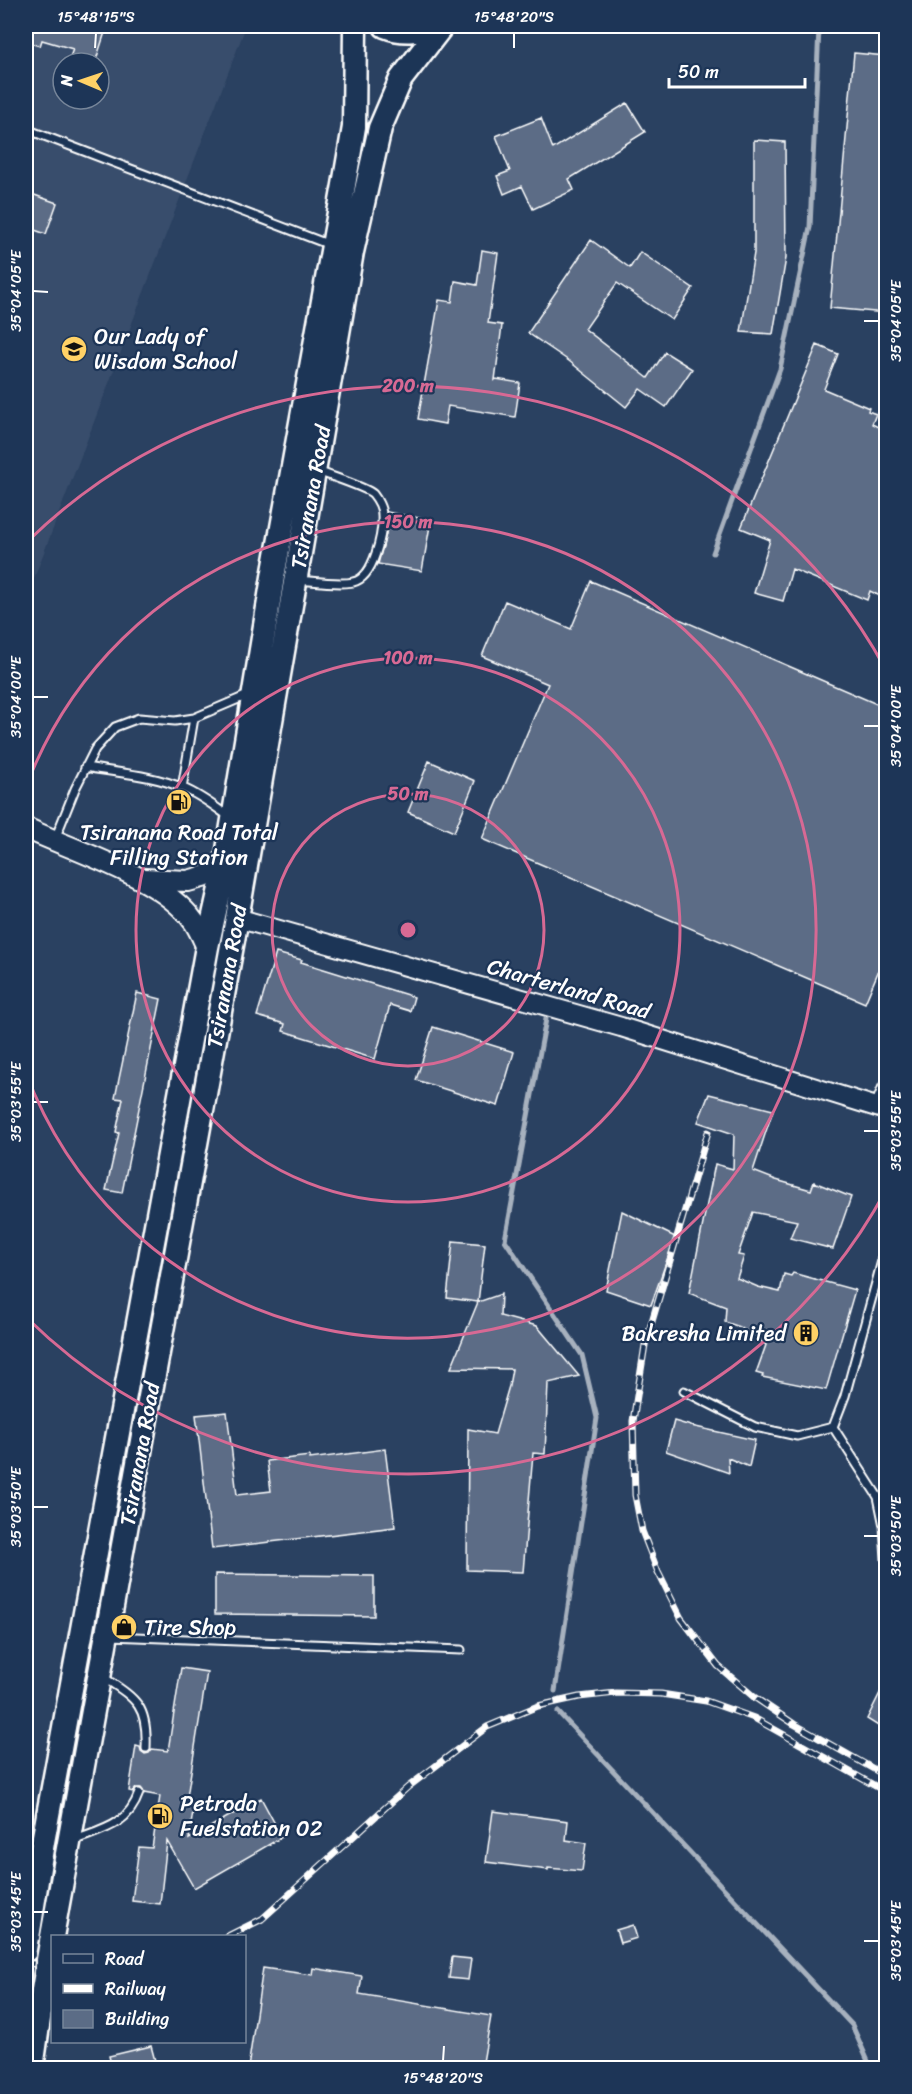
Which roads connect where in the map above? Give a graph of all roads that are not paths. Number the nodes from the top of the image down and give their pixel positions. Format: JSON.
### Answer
{"nodes":[{"id":1,"x":355,"y":26,"type":"edge"},
{"id":2,"x":385,"y":26,"type":"edge"},
{"id":3,"x":434,"y":26,"type":"edge"},
{"id":4,"x":442,"y":26,"type":"edge"},
{"id":5,"x":26,"y":129,"type":"edge"},
{"id":6,"x":332,"y":246,"type":"junction"},
{"id":7,"x":315,"y":470,"type":"junction"},
{"id":8,"x":295,"y":580,"type":"junction"},
{"id":9,"x":254,"y":693,"type":"junction"},
{"id":10,"x":194,"y":717,"type":"junction"},
{"id":11,"x":86,"y":767,"type":"junction"},
{"id":12,"x":182,"y":788,"type":"junction"},
{"id":13,"x":233,"y":819,"type":"junction"},
{"id":14,"x":26,"y":828,"type":"edge"},
{"id":15,"x":54,"y":842,"type":"junction"},
{"id":16,"x":226,"y":861,"type":"junction"},
{"id":17,"x":144,"y":879,"type":"junction"},
{"id":18,"x":237,"y":918,"type":"junction"},
{"id":19,"x":207,"y":947,"type":"junction"},
{"id":20,"x":886,"y":1088,"type":"edge"},
{"id":21,"x":882,"y":1109,"type":"edge"},
{"id":22,"x":886,"y":1246,"type":"edge"},
{"id":23,"x":684,"y":1391,"type":"dead end"},
{"id":24,"x":833,"y":1428,"type":"junction"},
{"id":25,"x":886,"y":1560,"type":"edge"},
{"id":26,"x":106,"y":1635,"type":"junction"},
{"id":27,"x":461,"y":1650,"type":"dead end"},
{"id":28,"x":99,"y":1674,"type":"junction"},
{"id":29,"x":146,"y":1748,"type":"dead end"},
{"id":30,"x":140,"y":1793,"type":"dead end"},
{"id":31,"x":69,"y":1842,"type":"junction"},
{"id":32,"x":52,"y":1935,"type":"edge"},
{"id":33,"x":51,"y":1942,"type":"edge"},
{"id":34,"x":27,"y":1943,"type":"edge"},
{"id":35,"x":32,"y":2068,"type":"edge"}],
"edges":[{"from":1,"to":6,"type":"highway","name":"Tsiranana Road"},
{"from":2,"to":3,"type":"highway"},
{"from":4,"to":7,"type":"highway","name":"Tsiranana Road"},
{"from":5,"to":6,"type":"lane"},
{"from":6,"to":9,"type":"highway","name":"Tsiranana Road"},
{"from":7,"to":8,"type":"highway","name":"Tsiranana Road"},
{"from":7,"to":8,"type":"lane"},
{"from":8,"to":18,"type":"highway","name":"Tsiranana Road"},
{"from":9,"to":10,"type":"lane"},
{"from":9,"to":13,"type":"highway","name":"Tsiranana Road"},
{"from":10,"to":11,"type":"lane"},
{"from":10,"to":12,"type":"lane"},
{"from":11,"to":12,"type":"lane"},
{"from":11,"to":15,"type":"lane"},
{"from":12,"to":13,"type":"lane"},
{"from":13,"to":16,"type":"highway","name":"Tsiranana Road"},
{"from":14,"to":15,"type":"main road"},
{"from":15,"to":17,"type":"main road"},
{"from":16,"to":17,"type":"main road"},
{"from":16,"to":19,"type":"highway","name":"Tsiranana Road"},
{"from":17,"to":19,"type":"main road"},
{"from":18,"to":21,"type":"street","name":"Charterland Road"},
{"from":18,"to":26,"type":"highway","name":"Tsiranana Road"},
{"from":19,"to":34,"type":"highway","name":"Tsiranana Road"},
{"from":20,"to":21,"type":"street"},
{"from":22,"to":24,"type":"lane"},
{"from":23,"to":24,"type":"lane"},
{"from":24,"to":25,"type":"lane"},
{"from":26,"to":27,"type":"lane"},
{"from":26,"to":28,"type":"highway","name":"Tsiranana Road"},
{"from":28,"to":29,"type":"lane"},
{"from":28,"to":31,"type":"highway","name":"Tsiranana Road"},
{"from":30,"to":31,"type":"lane"},
{"from":31,"to":32,"type":"highway","name":"Tsiranana Road"},
{"from":33,"to":35,"type":"highway","name":"Tsiranana Road","bridge":true}]}
